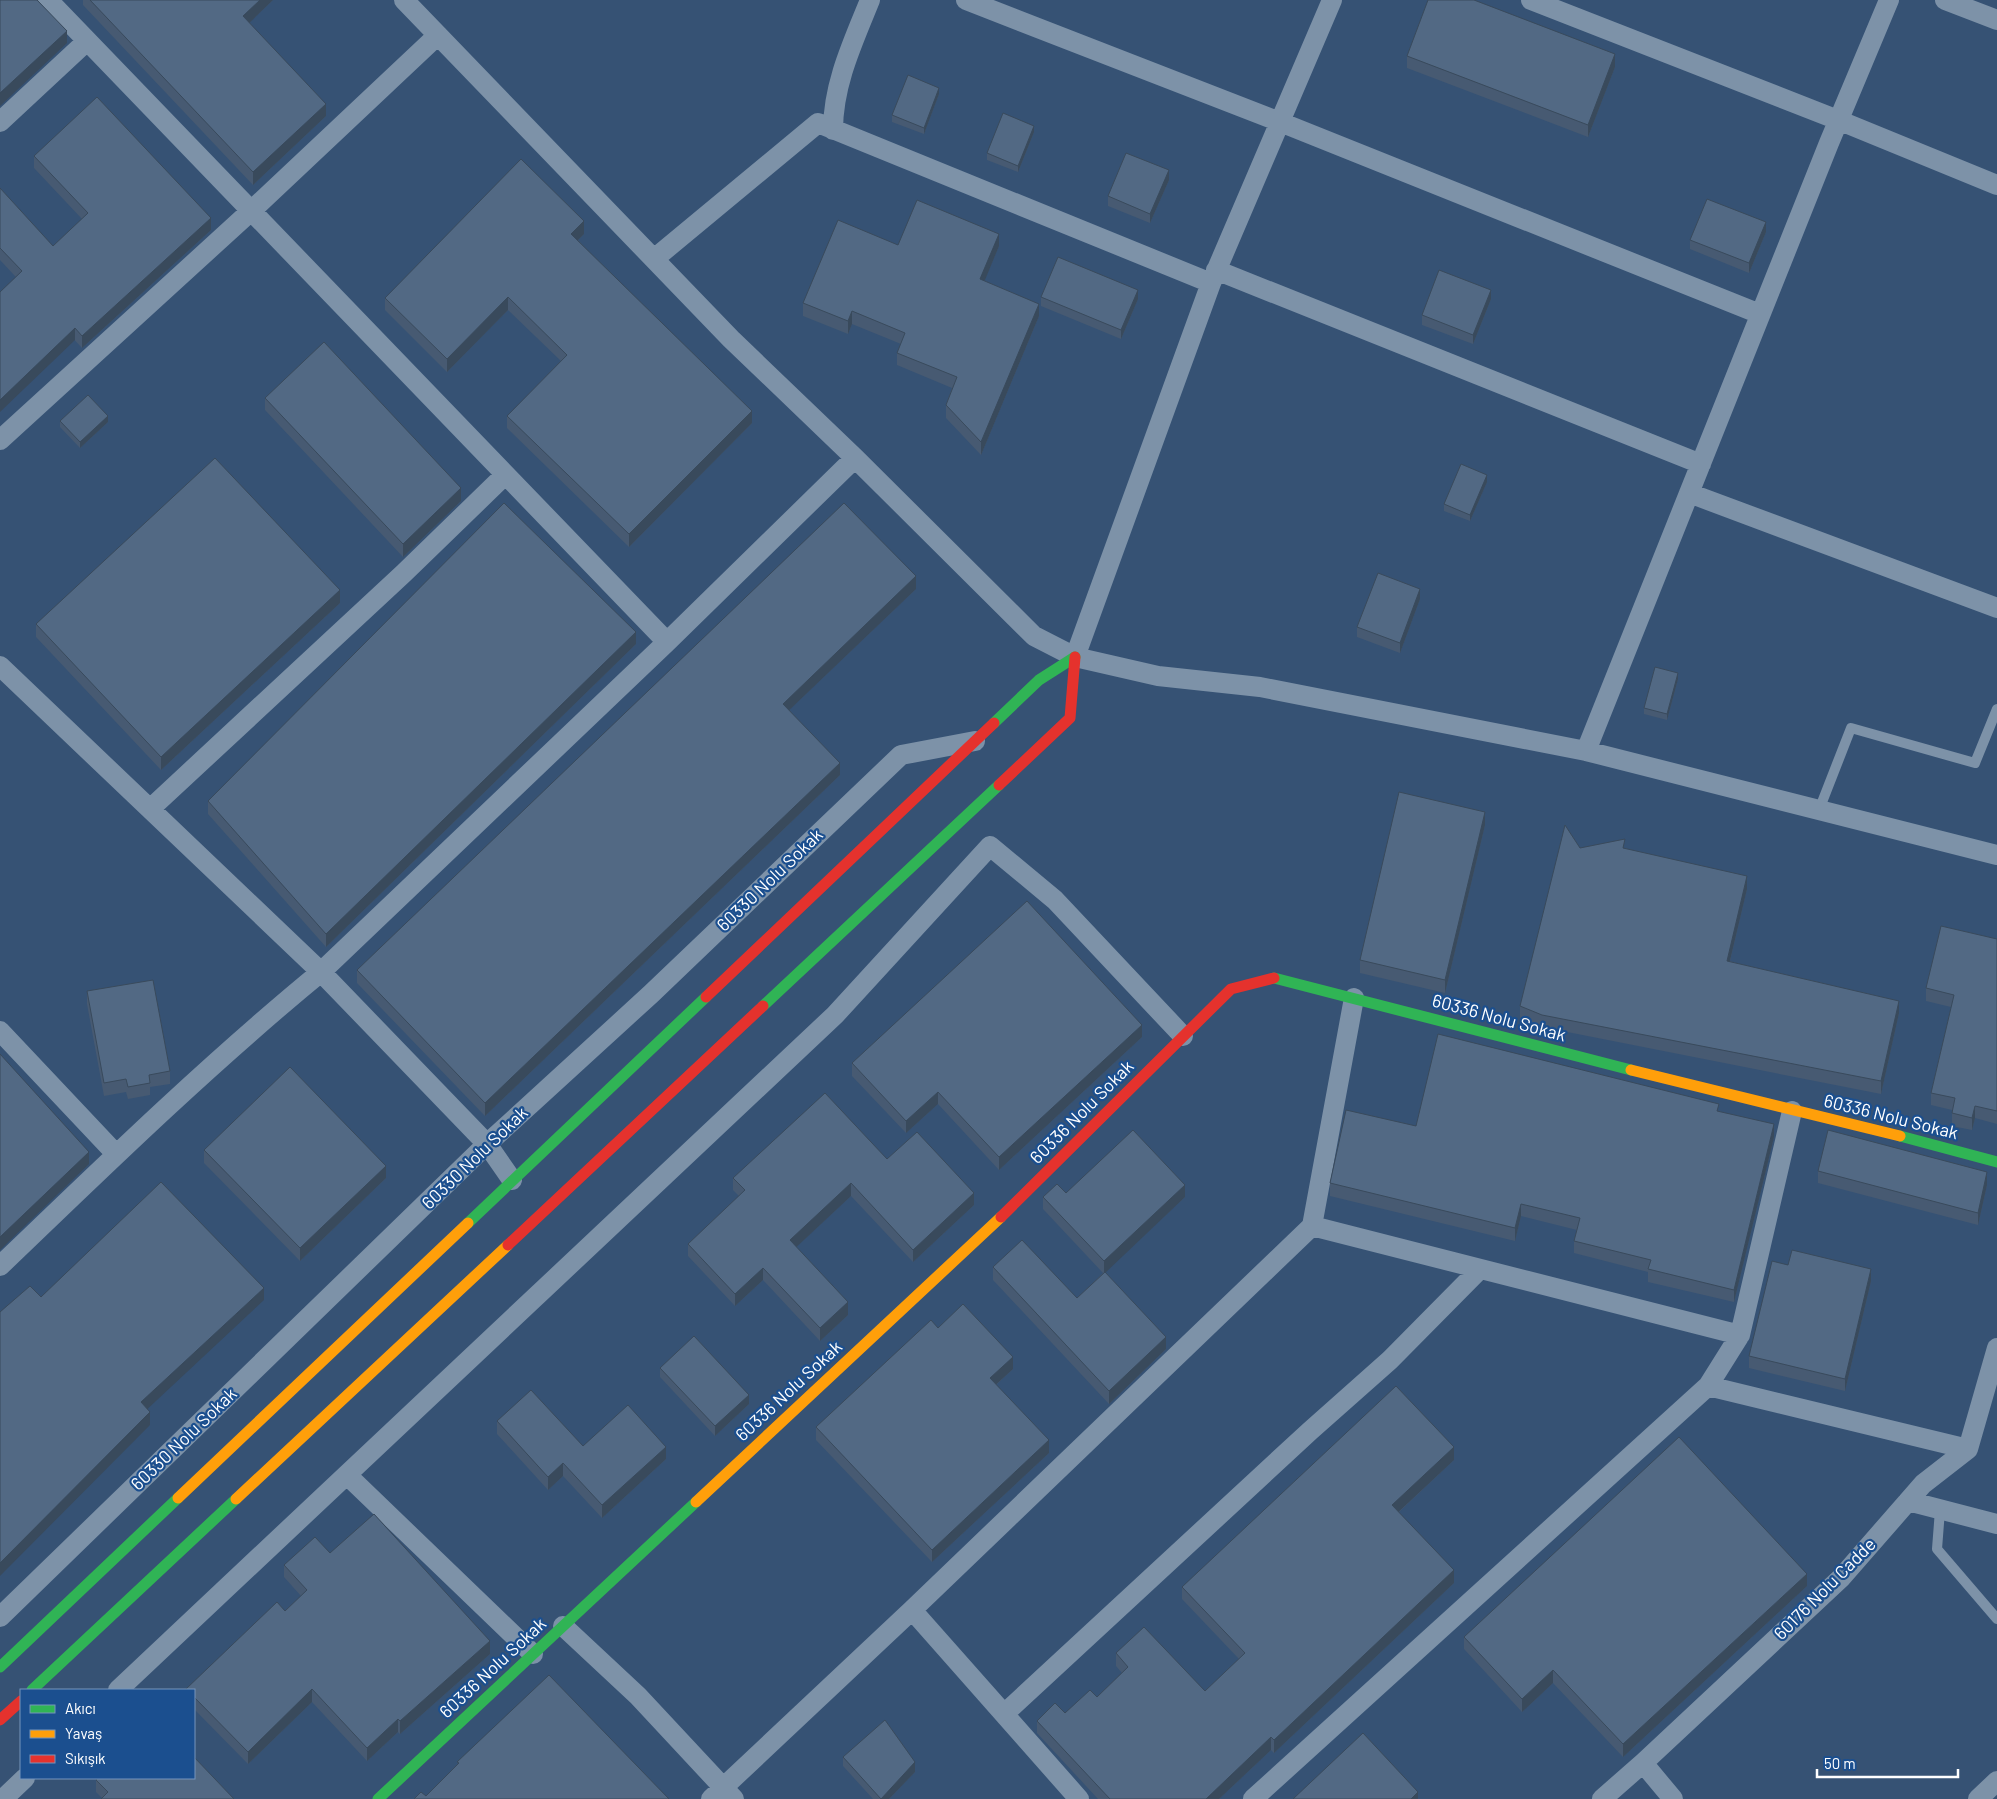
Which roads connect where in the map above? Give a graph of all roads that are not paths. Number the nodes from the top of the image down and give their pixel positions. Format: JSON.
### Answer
{"nodes":[{"id":1,"x":48,"y":0,"type":"edge"},
{"id":2,"x":404,"y":0,"type":"edge"},
{"id":3,"x":870,"y":0,"type":"edge"},
{"id":4,"x":966,"y":0,"type":"edge"},
{"id":5,"x":1332,"y":0,"type":"edge"},
{"id":6,"x":1532,"y":0,"type":"edge"},
{"id":7,"x":1889,"y":0,"type":"edge"},
{"id":8,"x":1945,"y":0,"type":"edge"},
{"id":9,"x":1997,"y":20,"type":"edge"},
{"id":10,"x":438,"y":35,"type":"junction"},
{"id":11,"x":87,"y":41,"type":"junction"},
{"id":12,"x":1838,"y":120,"type":"junction"},
{"id":13,"x":0,"y":122,"type":"edge"},
{"id":14,"x":1280,"y":122,"type":"junction"},
{"id":15,"x":833,"y":130,"type":"junction"},
{"id":16,"x":1997,"y":185,"type":"edge"},
{"id":17,"x":251,"y":211,"type":"junction"},
{"id":18,"x":654,"y":259,"type":"junction"},
{"id":19,"x":1214,"y":276,"type":"junction"},
{"id":20,"x":1760,"y":314,"type":"junction"},
{"id":21,"x":0,"y":440,"type":"edge"},
{"id":22,"x":855,"y":458,"type":"junction"},
{"id":23,"x":1701,"y":464,"type":"junction"},
{"id":24,"x":505,"y":475,"type":"junction"},
{"id":25,"x":1689,"y":493,"type":"junction"},
{"id":26,"x":1997,"y":608,"type":"edge"},
{"id":27,"x":667,"y":642,"type":"junction"},
{"id":28,"x":1075,"y":657,"type":"junction"},
{"id":29,"x":0,"y":666,"type":"edge"},
{"id":30,"x":1997,"y":709,"type":"edge"},
{"id":31,"x":975,"y":741,"type":"junction"},
{"id":32,"x":1586,"y":751,"type":"junction"},
{"id":33,"x":150,"y":809,"type":"junction"},
{"id":34,"x":1819,"y":810,"type":"junction"},
{"id":35,"x":1997,"y":855,"type":"edge"},
{"id":36,"x":322,"y":972,"type":"junction"},
{"id":37,"x":1354,"y":998,"type":"junction"},
{"id":38,"x":0,"y":1030,"type":"edge"},
{"id":39,"x":1183,"y":1036,"type":"junction"},
{"id":40,"x":1792,"y":1110,"type":"junction"},
{"id":41,"x":487,"y":1144,"type":"junction"},
{"id":42,"x":116,"y":1154,"type":"junction"},
{"id":43,"x":1997,"y":1162,"type":"edge"},
{"id":44,"x":512,"y":1180,"type":"junction"},
{"id":45,"x":1312,"y":1226,"type":"junction"},
{"id":46,"x":0,"y":1266,"type":"edge"},
{"id":47,"x":1480,"y":1269,"type":"junction"},
{"id":48,"x":1740,"y":1335,"type":"junction"},
{"id":49,"x":1997,"y":1348,"type":"edge"},
{"id":50,"x":1708,"y":1386,"type":"junction"},
{"id":51,"x":1968,"y":1449,"type":"junction"},
{"id":52,"x":347,"y":1475,"type":"junction"},
{"id":53,"x":1908,"y":1501,"type":"junction"},
{"id":54,"x":1940,"y":1510,"type":"junction"},
{"id":55,"x":1997,"y":1524,"type":"edge"},
{"id":56,"x":912,"y":1610,"type":"junction"},
{"id":57,"x":0,"y":1617,"type":"edge"},
{"id":58,"x":1997,"y":1619,"type":"edge"},
{"id":59,"x":563,"y":1626,"type":"junction"},
{"id":60,"x":533,"y":1654,"type":"junction"},
{"id":61,"x":0,"y":1666,"type":"edge"},
{"id":62,"x":33,"y":1689,"type":"edge"},
{"id":63,"x":119,"y":1689,"type":"edge"},
{"id":64,"x":20,"y":1702,"type":"edge"},
{"id":65,"x":1004,"y":1714,"type":"junction"},
{"id":66,"x":0,"y":1720,"type":"edge"},
{"id":67,"x":1643,"y":1763,"type":"junction"},
{"id":68,"x":24,"y":1779,"type":"edge"},
{"id":69,"x":1997,"y":1781,"type":"edge"},
{"id":70,"x":723,"y":1795,"type":"edge"},
{"id":71,"x":3,"y":1799,"type":"edge"},
{"id":72,"x":378,"y":1799,"type":"edge"},
{"id":73,"x":1079,"y":1799,"type":"edge"},
{"id":74,"x":1252,"y":1799,"type":"edge"},
{"id":75,"x":1602,"y":1799,"type":"edge"},
{"id":76,"x":1673,"y":1799,"type":"edge"},
{"id":77,"x":1978,"y":1799,"type":"edge"}],
"edges":[{"from":1,"to":11,"type":"street"},
{"from":2,"to":10,"type":"street"},
{"from":3,"to":15,"type":"street"},
{"from":4,"to":14,"type":"street"},
{"from":5,"to":14,"type":"street"},
{"from":6,"to":12,"type":"street"},
{"from":7,"to":12,"type":"street"},
{"from":8,"to":9,"type":"street"},
{"from":10,"to":17,"type":"street"},
{"from":10,"to":18,"type":"street"},
{"from":11,"to":13,"type":"street"},
{"from":11,"to":17,"type":"street"},
{"from":12,"to":16,"type":"street"},
{"from":12,"to":20,"type":"street"},
{"from":14,"to":19,"type":"street"},
{"from":14,"to":20,"type":"street"},
{"from":15,"to":18,"type":"street"},
{"from":15,"to":19,"type":"street"},
{"from":17,"to":21,"type":"street"},
{"from":17,"to":24,"type":"street"},
{"from":18,"to":22,"type":"street"},
{"from":19,"to":23,"type":"street"},
{"from":19,"to":28,"type":"street"},
{"from":20,"to":23,"type":"street"},
{"from":22,"to":27,"type":"street"},
{"from":22,"to":28,"type":"street"},
{"from":23,"to":25,"type":"street"},
{"from":24,"to":27,"type":"street"},
{"from":24,"to":33,"type":"street"},
{"from":25,"to":26,"type":"street"},
{"from":25,"to":32,"type":"street"},
{"from":27,"to":36,"type":"street"},
{"from":28,"to":31,"type":"street"},
{"from":28,"to":32,"type":"street"},
{"from":28,"to":62,"type":"street"},
{"from":29,"to":33,"type":"street"},
{"from":30,"to":34,"type":"lane"},
{"from":31,"to":41,"type":"street","name":"60330 Nolu Sokak"},
{"from":31,"to":44,"type":"street"},
{"from":32,"to":34,"type":"street"},
{"from":33,"to":36,"type":"street"},
{"from":34,"to":35,"type":"street"},
{"from":36,"to":41,"type":"street"},
{"from":36,"to":42,"type":"street"},
{"from":37,"to":39,"type":"street","name":"60336 Nolu Sokak"},
{"from":37,"to":40,"type":"street","name":"60336 Nolu Sokak"},
{"from":37,"to":45,"type":"street"},
{"from":38,"to":42,"type":"street"},
{"from":39,"to":52,"type":"street"},
{"from":39,"to":59,"type":"street","name":"60336 Nolu Sokak"},
{"from":40,"to":43,"type":"street","name":"60336 Nolu Sokak"},
{"from":40,"to":48,"type":"street"},
{"from":41,"to":44,"type":"street"},
{"from":41,"to":57,"type":"street","name":"60330 Nolu Sokak"},
{"from":42,"to":46,"type":"street"},
{"from":44,"to":61,"type":"street"},
{"from":45,"to":47,"type":"street"},
{"from":45,"to":56,"type":"street"},
{"from":47,"to":48,"type":"street"},
{"from":47,"to":65,"type":"street"},
{"from":48,"to":50,"type":"street"},
{"from":49,"to":51,"type":"street"},
{"from":50,"to":51,"type":"street"},
{"from":50,"to":74,"type":"street"},
{"from":51,"to":53,"type":"street","name":"60176 Nolu Cadde"},
{"from":52,"to":60,"type":"street"},
{"from":52,"to":63,"type":"street"},
{"from":53,"to":54,"type":"street"},
{"from":53,"to":67,"type":"street","name":"60176 Nolu Cadde"},
{"from":54,"to":55,"type":"street"},
{"from":54,"to":58,"type":"lane"},
{"from":56,"to":65,"type":"street"},
{"from":56,"to":70,"type":"street"},
{"from":59,"to":60,"type":"street","name":"60336 Nolu Sokak"},
{"from":59,"to":70,"type":"street"},
{"from":60,"to":72,"type":"street","name":"60336 Nolu Sokak"},
{"from":64,"to":66,"type":"street"},
{"from":65,"to":73,"type":"street"},
{"from":67,"to":75,"type":"street","name":"60176 Nolu Cadde"},
{"from":67,"to":76,"type":"street"},
{"from":68,"to":71,"type":"street"},
{"from":69,"to":77,"type":"street"}]}
